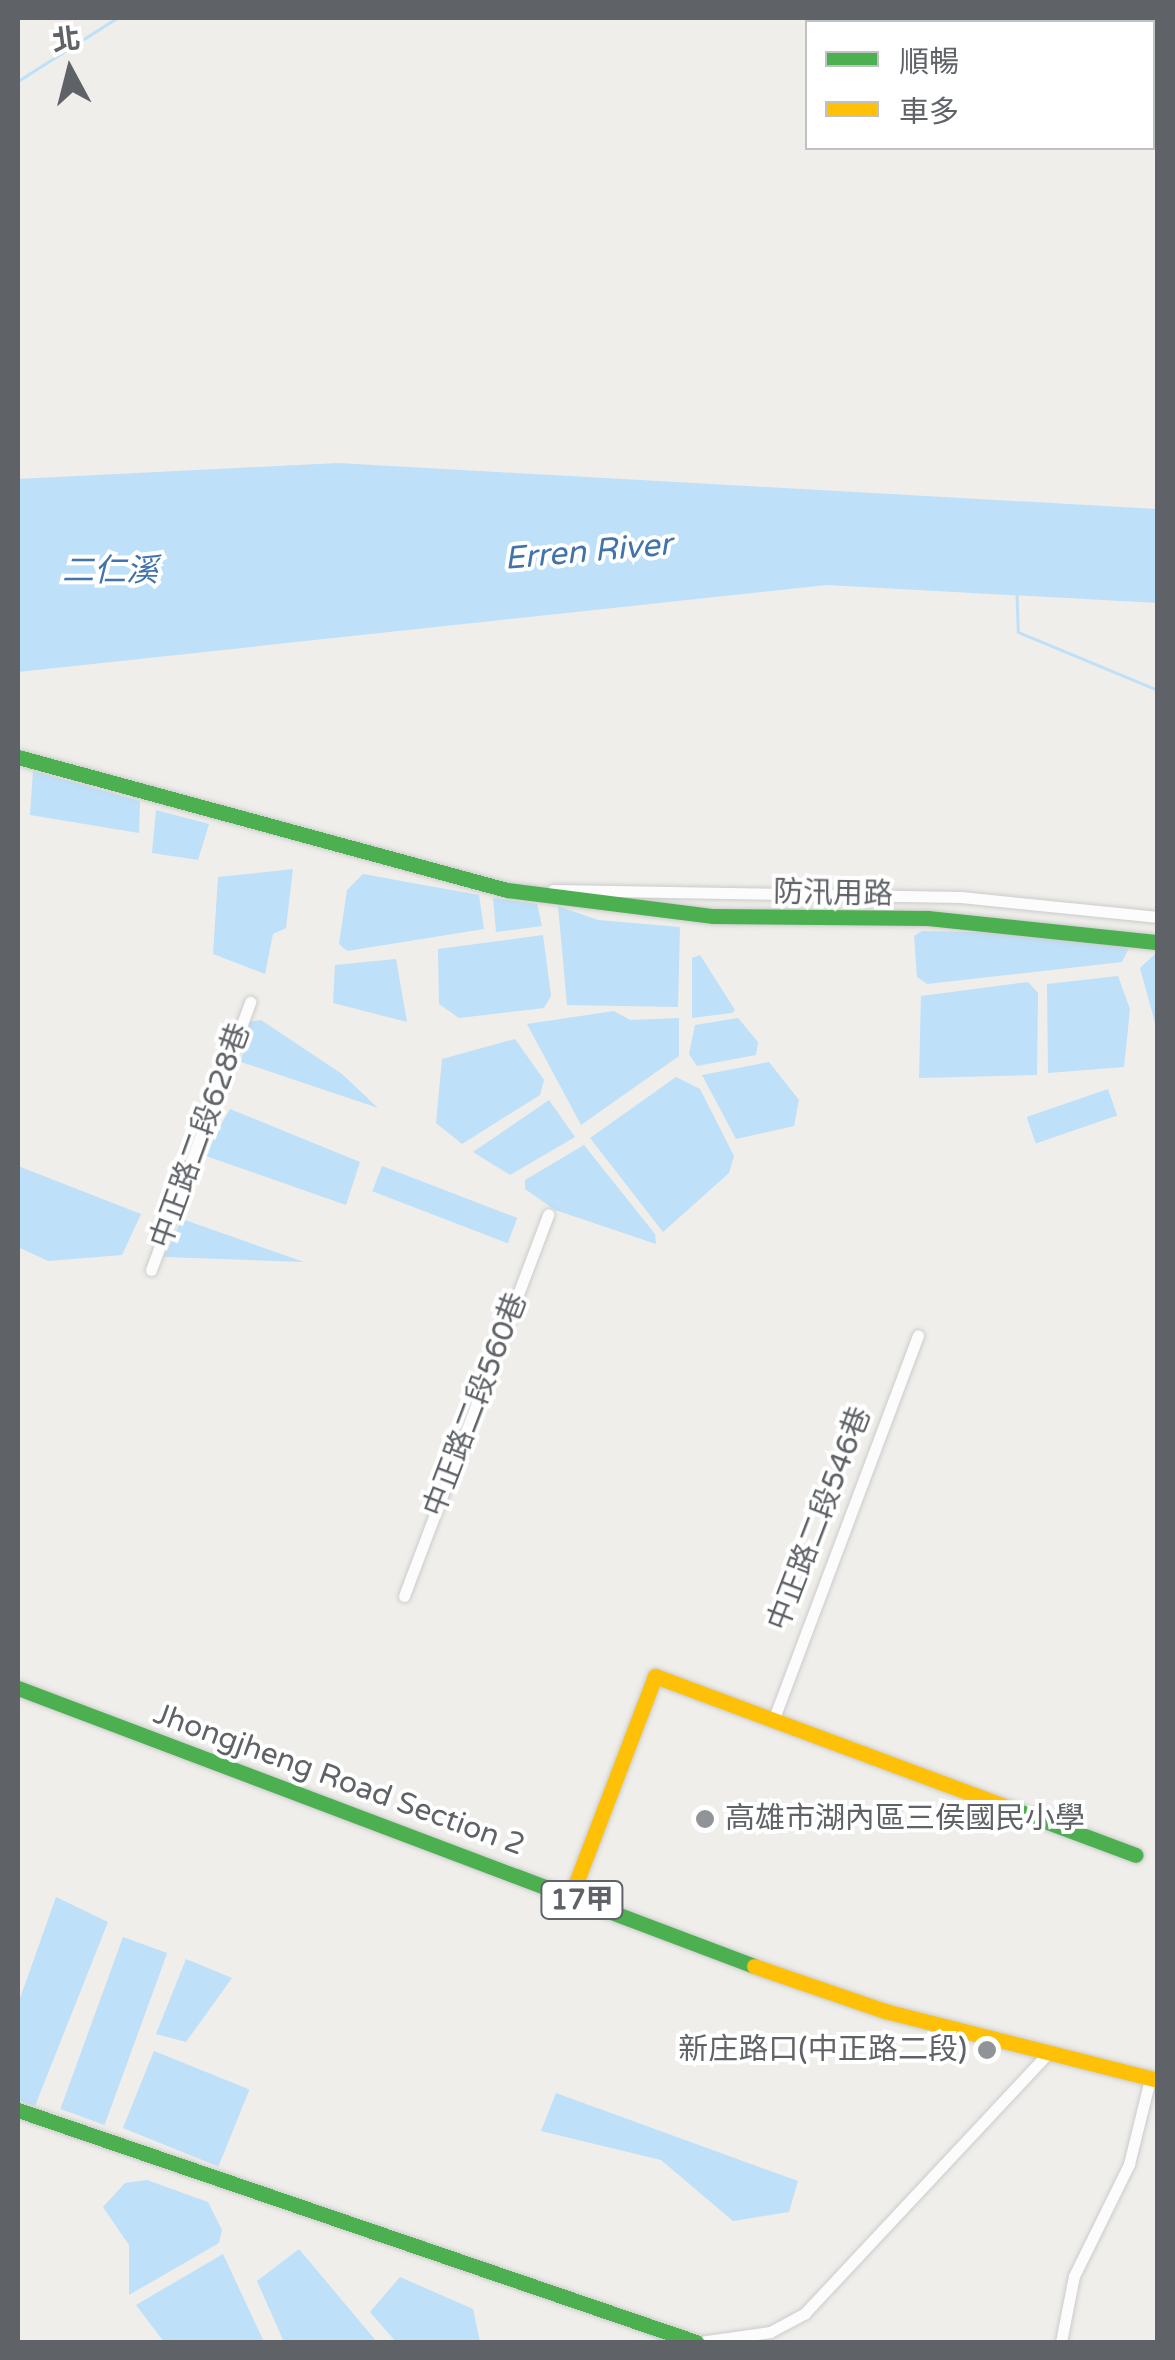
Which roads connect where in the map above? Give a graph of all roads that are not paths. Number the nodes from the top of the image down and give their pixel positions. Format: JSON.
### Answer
{"nodes":[{"id":1,"x":18,"y":758,"type":"edge"},
{"id":2,"x":507,"y":890,"type":"junction"},
{"id":3,"x":1158,"y":916,"type":"edge"},
{"id":4,"x":1158,"y":942,"type":"edge"},
{"id":5,"x":250,"y":1002,"type":"dead end"},
{"id":6,"x":548,"y":1214,"type":"dead end"},
{"id":7,"x":151,"y":1270,"type":"dead end"},
{"id":8,"x":918,"y":1336,"type":"dead end"},
{"id":9,"x":404,"y":1596,"type":"dead end"},
{"id":10,"x":18,"y":1688,"type":"edge"},
{"id":11,"x":773,"y":1721,"type":"junction"},
{"id":12,"x":1136,"y":1855,"type":"dead end"},
{"id":13,"x":571,"y":1896,"type":"junction"},
{"id":14,"x":1050,"y":2052,"type":"junction"},
{"id":15,"x":1154,"y":2080,"type":"edge"},
{"id":16,"x":18,"y":2110,"type":"edge"},
{"id":17,"x":698,"y":2342,"type":"edge"},
{"id":18,"x":1061,"y":2342,"type":"edge"}],
"edges":[{"from":1,"to":2,"type":"street"},
{"from":2,"to":3,"type":"street","name":"防汛用路"},
{"from":2,"to":4,"type":"street"},
{"from":5,"to":7,"type":"street","name":"中正路二段628巷"},
{"from":6,"to":9,"type":"street","name":"中正路二段560巷"},
{"from":8,"to":11,"type":"street","name":"中正路二段546巷"},
{"from":10,"to":13,"type":"street","name":"Jhongjheng Road Section 2","number":"17甲"},
{"from":11,"to":12,"type":"street"},
{"from":11,"to":13,"type":"street"},
{"from":13,"to":14,"type":"street","name":"Jhongjheng Road Section 2","number":"17甲"},
{"from":14,"to":15,"type":"street","name":"Jhongjheng Road Section 2","number":"17甲"},
{"from":14,"to":17,"type":"street"},
{"from":15,"to":18,"type":"street"},
{"from":16,"to":17,"type":"street"}]}
